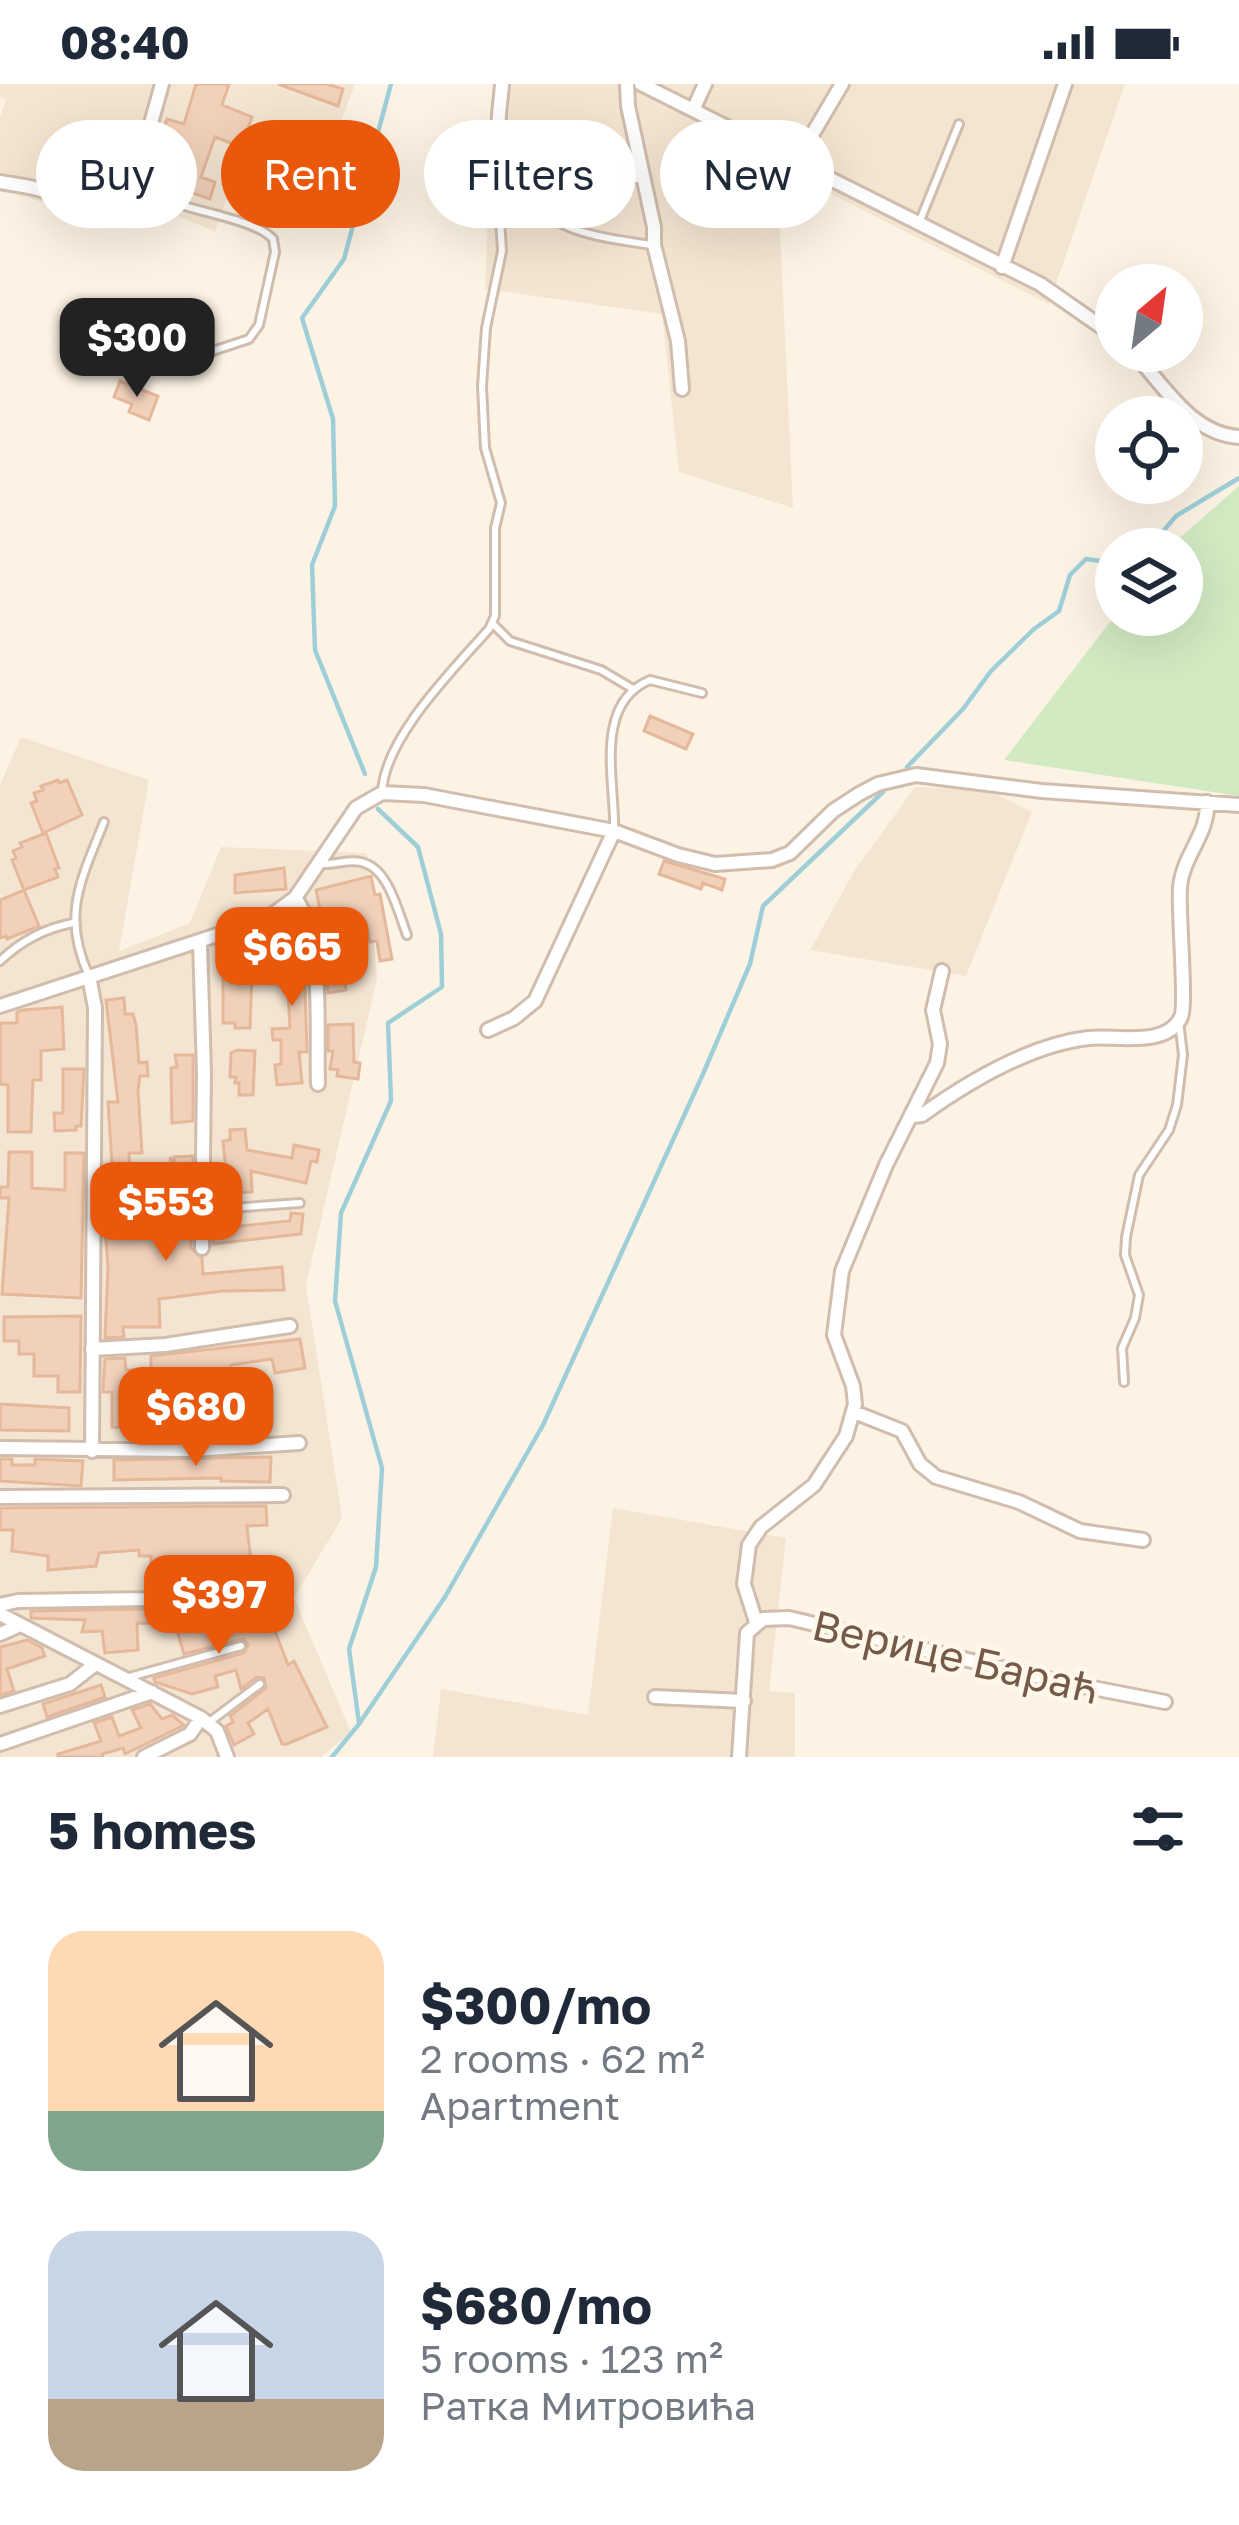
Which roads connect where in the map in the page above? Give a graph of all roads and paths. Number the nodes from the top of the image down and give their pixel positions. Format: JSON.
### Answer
{"nodes":[{"id":1,"x":162,"y":84,"type":"edge"},
{"id":2,"x":502,"y":84,"type":"edge"},
{"id":3,"x":627,"y":84,"type":"edge"},
{"id":4,"x":640,"y":84,"type":"edge"},
{"id":5,"x":704,"y":84,"type":"edge"},
{"id":6,"x":842,"y":84,"type":"edge"},
{"id":7,"x":1066,"y":84,"type":"edge"},
{"id":8,"x":693,"y":110,"type":"junction"},
{"id":9,"x":152,"y":120,"type":"edge"},
{"id":10,"x":501,"y":120,"type":"edge"},
{"id":11,"x":713,"y":120,"type":"edge"},
{"id":12,"x":821,"y":120,"type":"edge"},
{"id":13,"x":959,"y":124,"type":"dead end"},
{"id":14,"x":636,"y":176,"type":"edge"},
{"id":15,"x":641,"y":176,"type":"junction"},
{"id":16,"x":0,"y":182,"type":"edge"},
{"id":17,"x":834,"y":182,"type":"edge"},
{"id":18,"x":36,"y":189,"type":"edge"},
{"id":19,"x":197,"y":211,"type":"edge"},
{"id":20,"x":918,"y":226,"type":"junction"},
{"id":21,"x":501,"y":228,"type":"edge"},
{"id":22,"x":571,"y":228,"type":"edge"},
{"id":23,"x":654,"y":245,"type":"junction"},
{"id":24,"x":1001,"y":267,"type":"junction"},
{"id":25,"x":1095,"y":323,"type":"edge"},
{"id":26,"x":119,"y":368,"type":"dead end"},
{"id":27,"x":1150,"y":372,"type":"edge"},
{"id":28,"x":682,"y":389,"type":"dead end"},
{"id":29,"x":1232,"y":437,"type":"edge"},
{"id":30,"x":492,"y":623,"type":"junction"},
{"id":31,"x":633,"y":690,"type":"junction"},
{"id":32,"x":702,"y":693,"type":"dead end"},
{"id":33,"x":382,"y":793,"type":"junction"},
{"id":34,"x":1207,"y":802,"type":"junction"},
{"id":35,"x":1239,"y":805,"type":"edge"},
{"id":36,"x":104,"y":822,"type":"dead end"},
{"id":37,"x":614,"y":831,"type":"junction"},
{"id":38,"x":319,"y":862,"type":"junction"},
{"id":39,"x":295,"y":898,"type":"junction"},
{"id":40,"x":73,"y":923,"type":"junction"},
{"id":41,"x":407,"y":934,"type":"dead end"},
{"id":42,"x":200,"y":943,"type":"junction"},
{"id":43,"x":0,"y":961,"type":"edge"},
{"id":44,"x":942,"y":971,"type":"dead end"},
{"id":45,"x":89,"y":976,"type":"junction"},
{"id":46,"x":0,"y":1006,"type":"edge"},
{"id":47,"x":1179,"y":1021,"type":"junction"},
{"id":48,"x":488,"y":1030,"type":"dead end"},
{"id":49,"x":317,"y":1084,"type":"dead end"},
{"id":50,"x":913,"y":1116,"type":"junction"},
{"id":51,"x":301,"y":1203,"type":"dead end"},
{"id":52,"x":202,"y":1210,"type":"junction"},
{"id":53,"x":202,"y":1248,"type":"dead end"},
{"id":54,"x":290,"y":1326,"type":"dead end"},
{"id":55,"x":92,"y":1349,"type":"junction"},
{"id":56,"x":1124,"y":1382,"type":"dead end"},
{"id":57,"x":854,"y":1412,"type":"junction"},
{"id":58,"x":299,"y":1443,"type":"dead end"},
{"id":59,"x":0,"y":1448,"type":"edge"},
{"id":60,"x":92,"y":1451,"type":"junction"},
{"id":61,"x":283,"y":1495,"type":"dead end"},
{"id":62,"x":0,"y":1497,"type":"edge"},
{"id":63,"x":1143,"y":1540,"type":"dead end"},
{"id":64,"x":250,"y":1587,"type":"dead end"},
{"id":65,"x":0,"y":1610,"type":"edge"},
{"id":66,"x":756,"y":1622,"type":"junction"},
{"id":67,"x":18,"y":1626,"type":"junction"},
{"id":68,"x":0,"y":1634,"type":"edge"},
{"id":69,"x":241,"y":1646,"type":"dead end"},
{"id":70,"x":94,"y":1665,"type":"junction"},
{"id":71,"x":123,"y":1678,"type":"junction"},
{"id":72,"x":260,"y":1684,"type":"dead end"},
{"id":73,"x":152,"y":1692,"type":"junction"},
{"id":74,"x":655,"y":1697,"type":"dead end"},
{"id":75,"x":744,"y":1701,"type":"junction"},
{"id":76,"x":1166,"y":1702,"type":"dead end"},
{"id":77,"x":0,"y":1706,"type":"edge"},
{"id":78,"x":205,"y":1720,"type":"junction"},
{"id":79,"x":0,"y":1744,"type":"edge"},
{"id":80,"x":144,"y":1757,"type":"edge"},
{"id":81,"x":226,"y":1757,"type":"edge"},
{"id":82,"x":739,"y":1757,"type":"edge"}],
"edges":[{"from":1,"to":9,"type":"street"},
{"from":2,"to":10,"type":"street"},
{"from":3,"to":15,"type":"street"},
{"from":4,"to":8,"type":"street"},
{"from":5,"to":8,"type":"street"},
{"from":6,"to":12,"type":"street"},
{"from":7,"to":24,"type":"street"},
{"from":8,"to":11,"type":"street"},
{"from":13,"to":20,"type":"lane"},
{"from":14,"to":15,"type":"street"},
{"from":15,"to":23,"type":"street"},
{"from":16,"to":18,"type":"street"},
{"from":17,"to":20,"type":"street"},
{"from":19,"to":26,"type":"lane"},
{"from":20,"to":24,"type":"street"},
{"from":21,"to":30,"type":"lane"},
{"from":22,"to":23,"type":"lane"},
{"from":23,"to":28,"type":"street"},
{"from":24,"to":25,"type":"street"},
{"from":27,"to":29,"type":"street"},
{"from":30,"to":31,"type":"lane"},
{"from":30,"to":33,"type":"lane"},
{"from":31,"to":32,"type":"lane"},
{"from":31,"to":37,"type":"lane"},
{"from":33,"to":37,"type":"street"},
{"from":33,"to":38,"type":"street"},
{"from":34,"to":35,"type":"street"},
{"from":34,"to":37,"type":"street"},
{"from":34,"to":47,"type":"street"},
{"from":36,"to":40,"type":"lane"},
{"from":37,"to":48,"type":"street"},
{"from":38,"to":39,"type":"street"},
{"from":38,"to":41,"type":"lane"},
{"from":39,"to":42,"type":"street"},
{"from":39,"to":49,"type":"street"},
{"from":40,"to":43,"type":"lane"},
{"from":40,"to":45,"type":"lane"},
{"from":42,"to":45,"type":"street"},
{"from":42,"to":52,"type":"street"},
{"from":44,"to":50,"type":"street"},
{"from":45,"to":46,"type":"street"},
{"from":45,"to":55,"type":"street"},
{"from":47,"to":50,"type":"street"},
{"from":47,"to":56,"type":"lane"},
{"from":50,"to":57,"type":"street"},
{"from":51,"to":52,"type":"lane"},
{"from":52,"to":53,"type":"street"},
{"from":54,"to":55,"type":"street"},
{"from":55,"to":60,"type":"street"},
{"from":57,"to":63,"type":"street"},
{"from":57,"to":66,"type":"street"},
{"from":58,"to":60,"type":"street"},
{"from":59,"to":60,"type":"street"},
{"from":61,"to":62,"type":"street"},
{"from":64,"to":65,"type":"street"},
{"from":65,"to":67,"type":"street"},
{"from":66,"to":75,"type":"street","name":"Верице Бараћ"},
{"from":66,"to":76,"type":"street","name":"Верице Бараћ"},
{"from":67,"to":68,"type":"street"},
{"from":67,"to":70,"type":"street"},
{"from":69,"to":71,"type":"lane"},
{"from":70,"to":71,"type":"street"},
{"from":70,"to":77,"type":"street"},
{"from":71,"to":73,"type":"street"},
{"from":72,"to":78,"type":"lane"},
{"from":73,"to":78,"type":"street"},
{"from":73,"to":79,"type":"street"},
{"from":74,"to":75,"type":"street"},
{"from":75,"to":82,"type":"street","name":"Верице Бараћ"},
{"from":78,"to":80,"type":"street"},
{"from":78,"to":81,"type":"street"}]}
